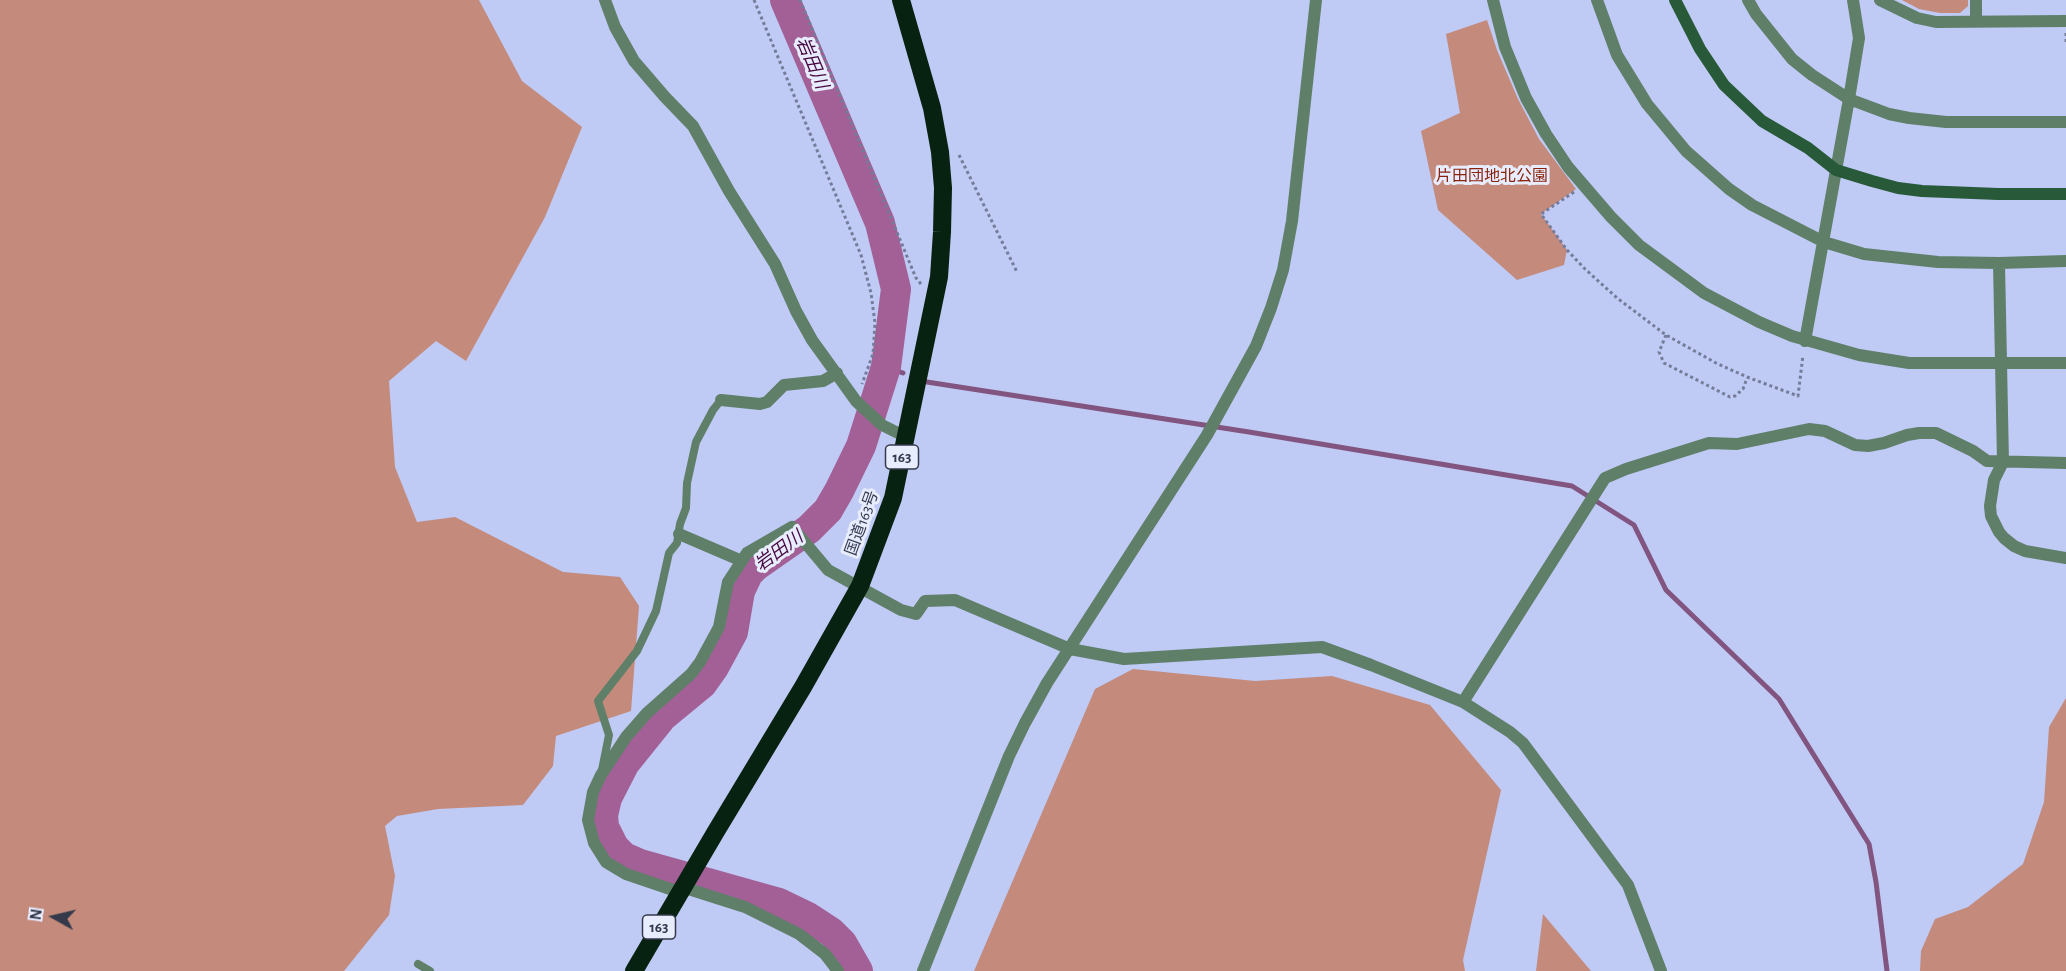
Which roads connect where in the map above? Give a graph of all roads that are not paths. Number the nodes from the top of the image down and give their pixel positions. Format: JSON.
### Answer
{"nodes":[{"id":1,"x":605,"y":0,"type":"edge"},
{"id":2,"x":901,"y":0,"type":"edge"},
{"id":3,"x":1316,"y":0,"type":"edge"},
{"id":4,"x":1493,"y":0,"type":"edge"},
{"id":5,"x":1597,"y":0,"type":"edge"},
{"id":6,"x":1675,"y":0,"type":"edge"},
{"id":7,"x":1748,"y":0,"type":"edge"},
{"id":8,"x":1853,"y":0,"type":"edge"},
{"id":9,"x":1880,"y":0,"type":"edge"},
{"id":10,"x":1976,"y":0,"type":"edge"},
{"id":11,"x":1976,"y":21,"type":"junction"},
{"id":12,"x":2066,"y":21,"type":"edge"},
{"id":13,"x":1849,"y":99,"type":"junction"},
{"id":14,"x":2066,"y":122,"type":"edge"},
{"id":15,"x":1836,"y":170,"type":"junction"},
{"id":16,"x":2066,"y":194,"type":"edge"},
{"id":17,"x":1824,"y":242,"type":"junction"},
{"id":18,"x":2066,"y":261,"type":"edge"},
{"id":19,"x":1999,"y":263,"type":"junction"},
{"id":20,"x":1805,"y":340,"type":"junction"},
{"id":21,"x":2001,"y":363,"type":"junction"},
{"id":22,"x":2066,"y":363,"type":"edge"},
{"id":23,"x":837,"y":373,"type":"junction"},
{"id":24,"x":721,"y":400,"type":"joint"},
{"id":25,"x":906,"y":437,"type":"junction"},
{"id":26,"x":2003,"y":462,"type":"junction"},
{"id":27,"x":2066,"y":463,"type":"edge"},
{"id":28,"x":679,"y":534,"type":"junction"},
{"id":29,"x":2066,"y":558,"type":"edge"},
{"id":30,"x":742,"y":561,"type":"junction"},
{"id":31,"x":860,"y":586,"type":"junction"},
{"id":32,"x":1070,"y":649,"type":"junction"},
{"id":33,"x":1463,"y":702,"type":"junction"},
{"id":34,"x":601,"y":775,"type":"junction"},
{"id":35,"x":685,"y":883,"type":"junction"},
{"id":36,"x":418,"y":964,"type":"dead end"},
{"id":37,"x":429,"y":971,"type":"edge"},
{"id":38,"x":634,"y":971,"type":"edge"},
{"id":39,"x":838,"y":971,"type":"edge"},
{"id":40,"x":923,"y":971,"type":"edge"},
{"id":41,"x":1661,"y":971,"type":"edge"}],
"edges":[{"from":1,"to":23,"type":"street"},
{"from":2,"to":25,"type":"highway","name":"国道163号","number":"163"},
{"from":3,"to":32,"type":"street"},
{"from":4,"to":20,"type":"street"},
{"from":5,"to":17,"type":"street"},
{"from":6,"to":15,"type":"street"},
{"from":7,"to":13,"type":"street"},
{"from":8,"to":13,"type":"street"},
{"from":9,"to":11,"type":"street"},
{"from":10,"to":11,"type":"street"},
{"from":11,"to":12,"type":"street"},
{"from":13,"to":14,"type":"street"},
{"from":13,"to":15,"type":"street"},
{"from":15,"to":16,"type":"street"},
{"from":15,"to":17,"type":"street"},
{"from":17,"to":19,"type":"street"},
{"from":17,"to":20,"type":"street"},
{"from":18,"to":19,"type":"street"},
{"from":19,"to":21,"type":"street"},
{"from":20,"to":21,"type":"street"},
{"from":21,"to":22,"type":"street"},
{"from":21,"to":26,"type":"street"},
{"from":23,"to":24,"type":"street"},
{"from":23,"to":25,"type":"street"},
{"from":24,"to":28,"type":"lane"},
{"from":25,"to":31,"type":"highway","name":"国道163号","number":"163"},
{"from":26,"to":27,"type":"street"},
{"from":26,"to":29,"type":"street"},
{"from":26,"to":33,"type":"street"},
{"from":28,"to":30,"type":"street"},
{"from":28,"to":34,"type":"lane"},
{"from":30,"to":31,"type":"street"},
{"from":30,"to":34,"type":"street"},
{"from":31,"to":32,"type":"street"},
{"from":31,"to":35,"type":"highway","name":"国道163号","number":"163"},
{"from":32,"to":33,"type":"street"},
{"from":32,"to":40,"type":"street"},
{"from":33,"to":41,"type":"street"},
{"from":34,"to":35,"type":"street"},
{"from":35,"to":38,"type":"highway","name":"国道163号","number":"163"},
{"from":35,"to":39,"type":"street"},
{"from":36,"to":37,"type":"lane"}]}
